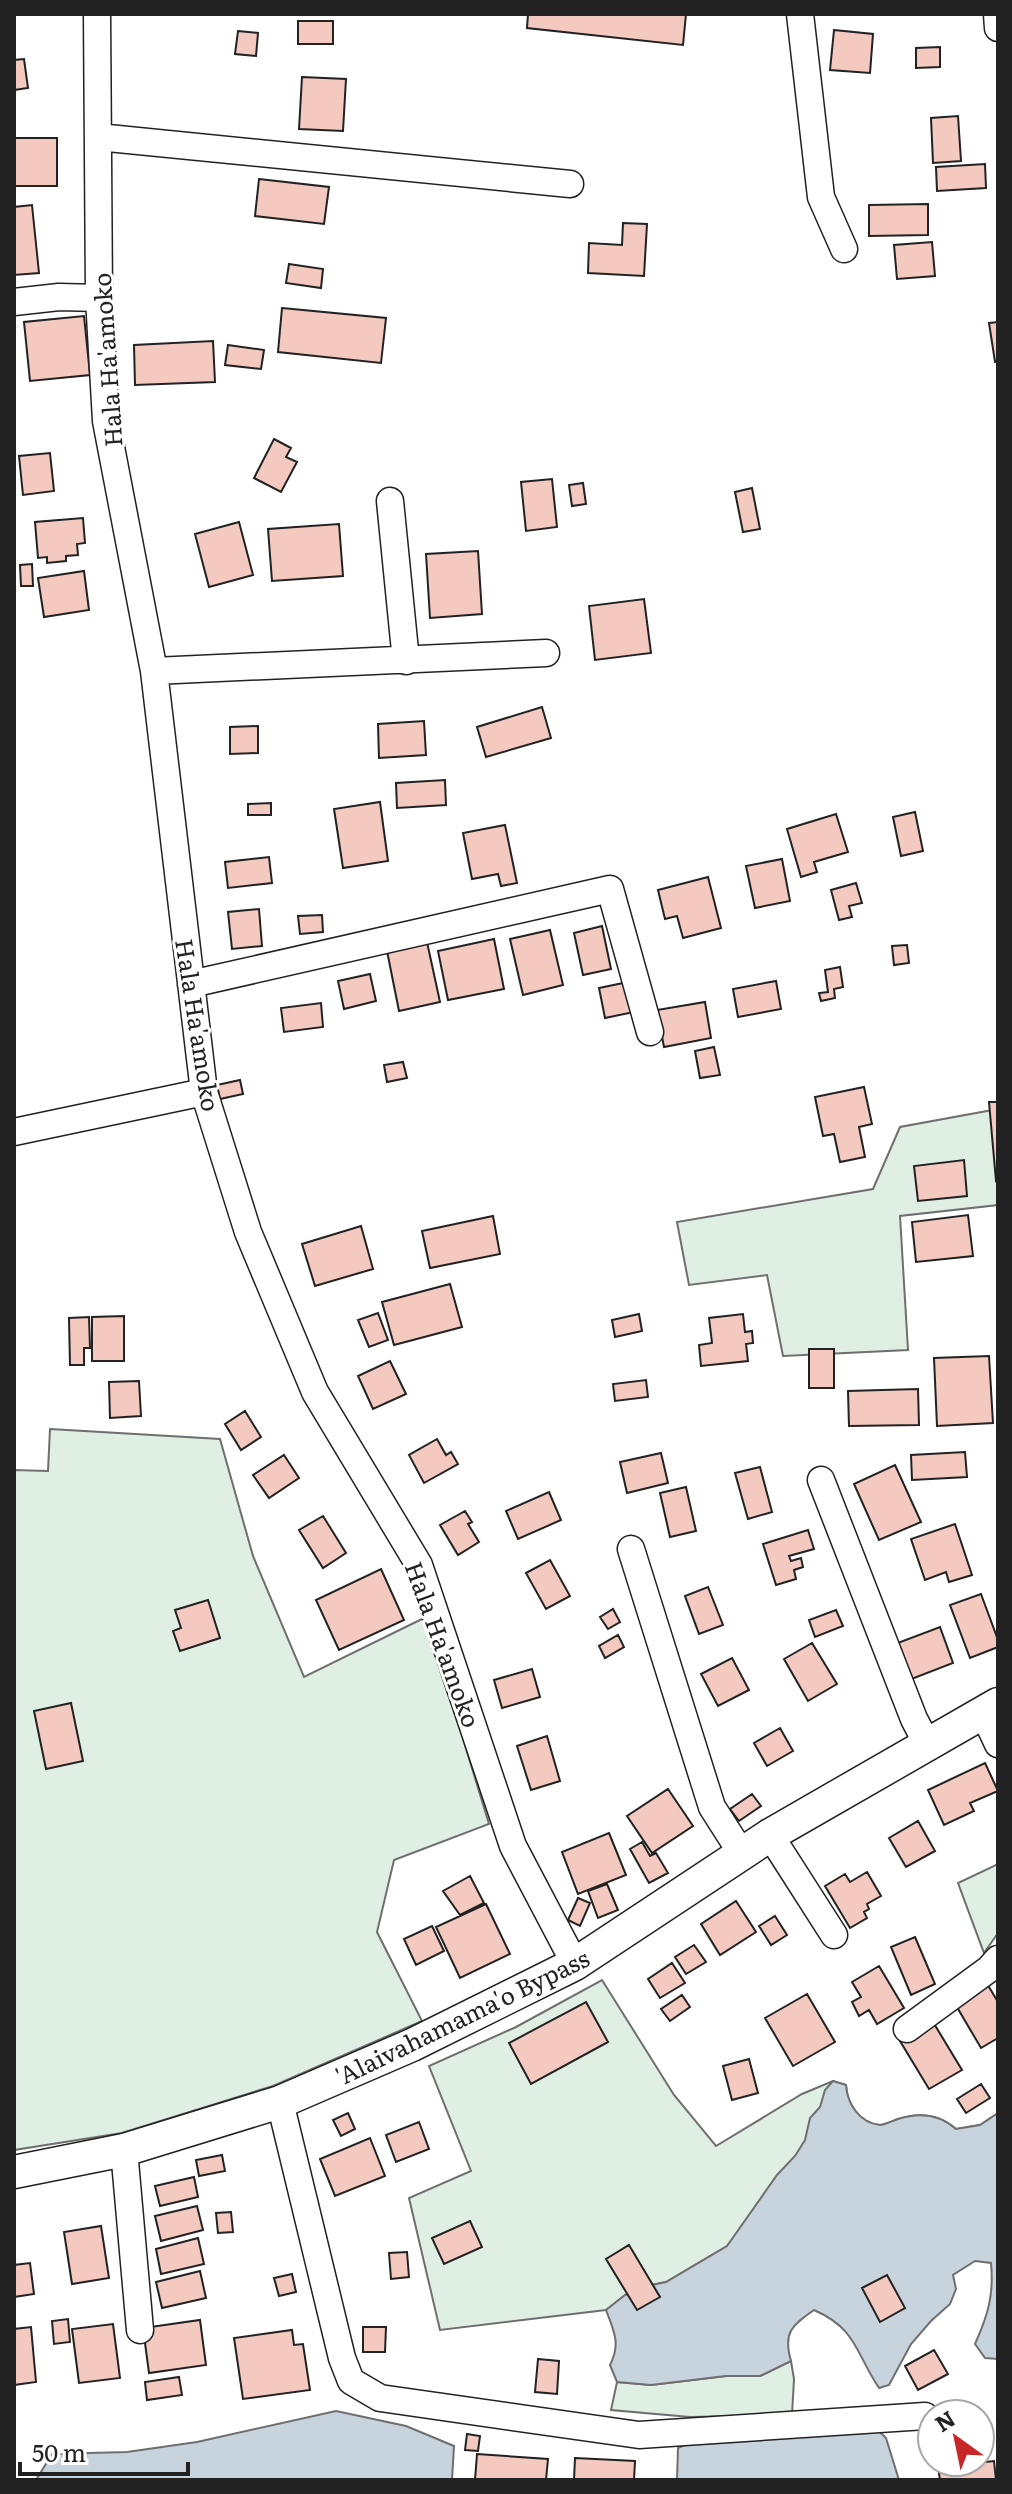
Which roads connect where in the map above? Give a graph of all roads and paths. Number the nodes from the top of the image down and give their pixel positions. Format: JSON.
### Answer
{"nodes":[{"id":1,"x":97,"y":14,"type":"edge"},
{"id":2,"x":800,"y":14,"type":"edge"},
{"id":3,"x":997,"y":14,"type":"edge"},
{"id":4,"x":998,"y":28,"type":"edge"},
{"id":5,"x":98,"y":137,"type":"junction"},
{"id":6,"x":570,"y":184,"type":"dead end"},
{"id":7,"x":844,"y":249,"type":"dead end"},
{"id":8,"x":99,"y":298,"type":"junction"},
{"id":9,"x":14,"y":302,"type":"edge"},
{"id":10,"x":390,"y":501,"type":"dead end"},
{"id":11,"x":546,"y":653,"type":"dead end"},
{"id":12,"x":406,"y":661,"type":"junction"},
{"id":13,"x":154,"y":671,"type":"junction"},
{"id":14,"x":191,"y":984,"type":"junction"},
{"id":15,"x":650,"y":1032,"type":"dead end"},
{"id":16,"x":204,"y":1092,"type":"junction"},
{"id":17,"x":14,"y":1132,"type":"edge"},
{"id":18,"x":821,"y":1480,"type":"dead end"},
{"id":19,"x":631,"y":1549,"type":"dead end"},
{"id":20,"x":991,"y":1708,"type":"edge"},
{"id":21,"x":927,"y":1744,"type":"junction"},
{"id":22,"x":998,"y":1744,"type":"edge"},
{"id":23,"x":770,"y":1835,"type":"junction"},
{"id":24,"x":742,"y":1854,"type":"junction"},
{"id":25,"x":834,"y":1935,"type":"dead end"},
{"id":26,"x":998,"y":1959,"type":"edge"},
{"id":27,"x":575,"y":1964,"type":"junction"},
{"id":28,"x":907,"y":2029,"type":"dead end"},
{"id":29,"x":280,"y":2102,"type":"junction"},
{"id":30,"x":124,"y":2150,"type":"junction"},
{"id":31,"x":14,"y":2172,"type":"edge"},
{"id":32,"x":140,"y":2330,"type":"dead end"},
{"id":33,"x":916,"y":2417,"type":"edge"}],
"edges":[{"from":1,"to":5,"type":"street","name":"Hala Ha'amoko"},
{"from":2,"to":7,"type":"street"},
{"from":3,"to":4,"type":"street"},
{"from":5,"to":6,"type":"street"},
{"from":5,"to":8,"type":"street","name":"Hala Ha'amoko"},
{"from":8,"to":9,"type":"street"},
{"from":8,"to":13,"type":"street","name":"Hala Ha'amoko"},
{"from":10,"to":12,"type":"street"},
{"from":11,"to":12,"type":"street"},
{"from":12,"to":13,"type":"street"},
{"from":13,"to":14,"type":"street","name":"Hala Ha'amoko"},
{"from":14,"to":15,"type":"street"},
{"from":14,"to":16,"type":"street","name":"Hala Ha'amoko"},
{"from":16,"to":17,"type":"street"},
{"from":16,"to":27,"type":"street","name":"Hala Ha'amoko"},
{"from":18,"to":21,"type":"street"},
{"from":19,"to":24,"type":"street"},
{"from":20,"to":21,"type":"main road","name":"'Alaivahamama'o Bypass"},
{"from":20,"to":22,"type":"street"},
{"from":21,"to":23,"type":"main road","name":"'Alaivahamama'o Bypass"},
{"from":23,"to":24,"type":"main road","name":"'Alaivahamama'o Bypass"},
{"from":23,"to":25,"type":"street"},
{"from":24,"to":27,"type":"main road","name":"'Alaivahamama'o Bypass"},
{"from":26,"to":28,"type":"street"},
{"from":27,"to":29,"type":"main road","name":"'Alaivahamama'o Bypass"},
{"from":29,"to":30,"type":"main road","name":"'Alaivahamama'o Bypass"},
{"from":29,"to":33,"type":"street"},
{"from":30,"to":31,"type":"main road","name":"'Alaivahamama'o Bypass"},
{"from":30,"to":32,"type":"street"}]}
